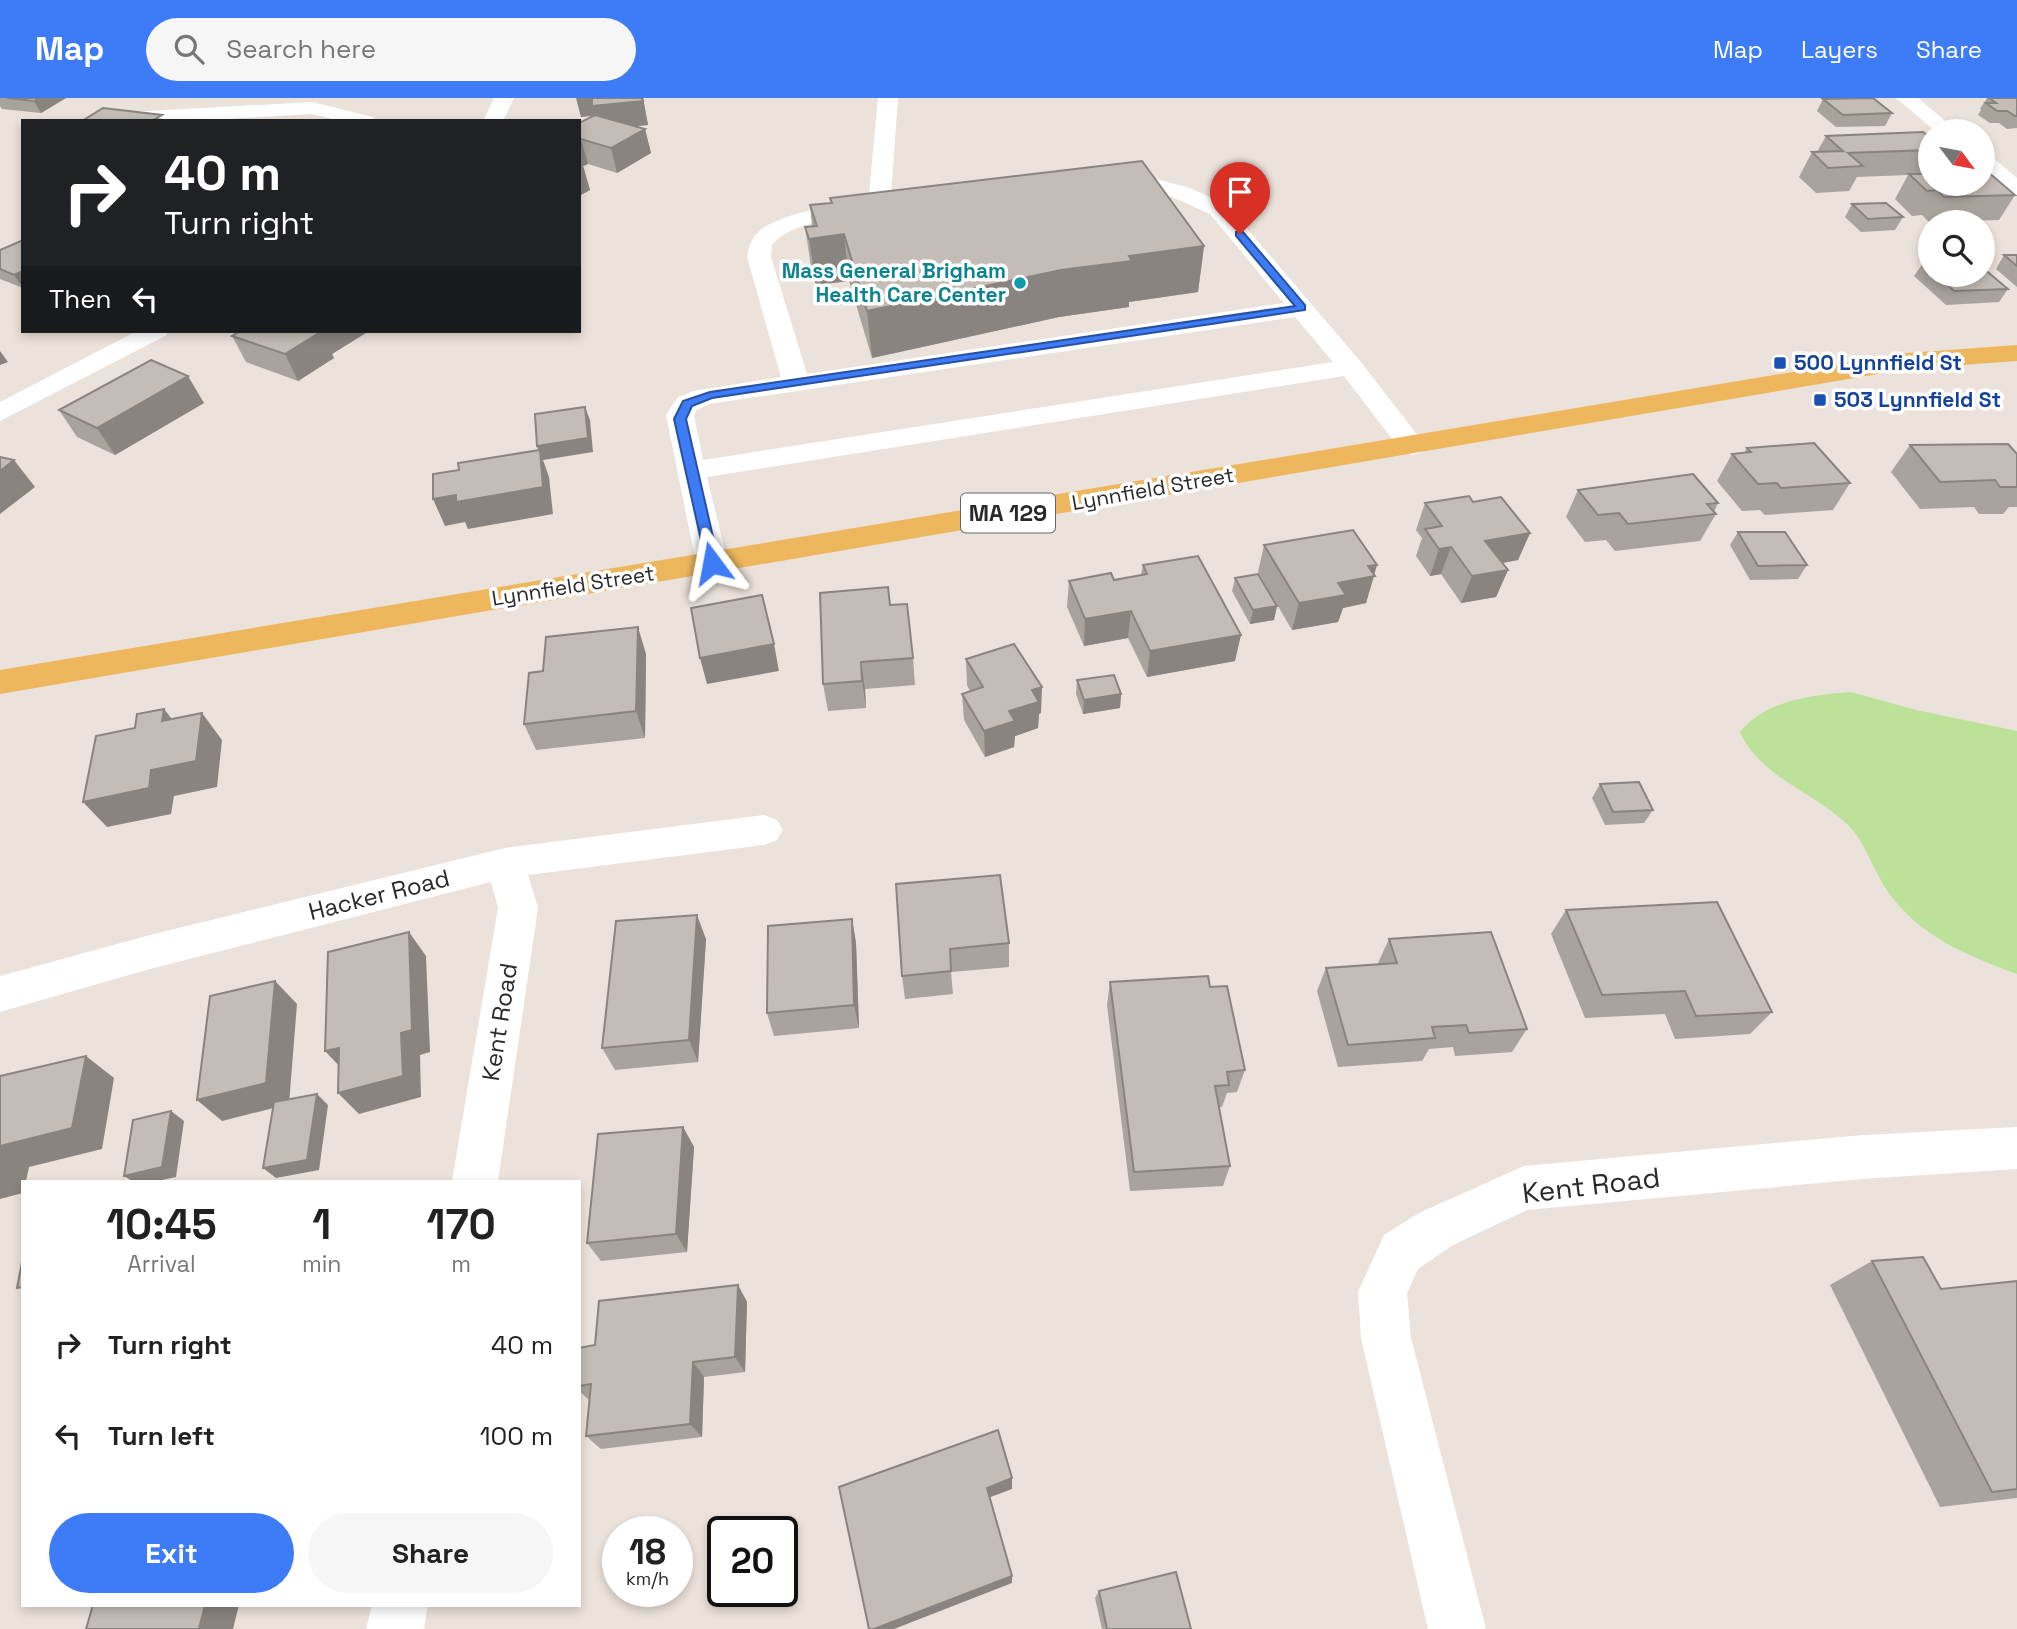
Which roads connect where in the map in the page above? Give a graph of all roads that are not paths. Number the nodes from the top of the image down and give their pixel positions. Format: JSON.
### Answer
{"nodes":[{"id":1,"x":504,"y":98,"type":"edge"},
{"id":2,"x":888,"y":98,"type":"edge"},
{"id":3,"x":1906,"y":98,"type":"edge"},
{"id":4,"x":113,"y":119,"type":"edge"},
{"id":5,"x":358,"y":119,"type":"edge"},
{"id":6,"x":494,"y":119,"type":"edge"},
{"id":7,"x":1932,"y":119,"type":"edge"},
{"id":8,"x":1995,"y":171,"type":"edge"},
{"id":9,"x":1087,"y":182,"type":"edge"},
{"id":10,"x":2017,"y":189,"type":"edge"},
{"id":11,"x":904,"y":205,"type":"edge"},
{"id":12,"x":879,"y":208,"type":"junction"},
{"id":13,"x":1302,"y":308,"type":"junction"},
{"id":14,"x":152,"y":333,"type":"edge"},
{"id":15,"x":2017,"y":353,"type":"edge"},
{"id":16,"x":1351,"y":367,"type":"junction"},
{"id":17,"x":796,"y":382,"type":"junction"},
{"id":18,"x":0,"y":413,"type":"edge"},
{"id":19,"x":1412,"y":446,"type":"junction"},
{"id":20,"x":691,"y":471,"type":"junction"},
{"id":21,"x":712,"y":563,"type":"junction"},
{"id":22,"x":0,"y":682,"type":"edge"},
{"id":23,"x":764,"y":830,"type":"dead end"},
{"id":24,"x":505,"y":863,"type":"junction"},
{"id":25,"x":0,"y":994,"type":"edge"},
{"id":26,"x":2017,"y":1148,"type":"edge"},
{"id":27,"x":475,"y":1180,"type":"edge"},
{"id":28,"x":400,"y":1607,"type":"edge"},
{"id":29,"x":395,"y":1629,"type":"edge"},
{"id":30,"x":1457,"y":1629,"type":"edge"}],
"edges":[{"from":1,"to":6,"type":"street"},
{"from":2,"to":12,"type":"street"},
{"from":3,"to":7,"type":"street"},
{"from":4,"to":5,"type":"street"},
{"from":8,"to":10,"type":"street"},
{"from":9,"to":13,"type":"street"},
{"from":11,"to":12,"type":"street"},
{"from":12,"to":17,"type":"street"},
{"from":13,"to":16,"type":"street"},
{"from":13,"to":17,"type":"street"},
{"from":14,"to":18,"type":"street"},
{"from":15,"to":19,"type":"main road","name":"Lynnfield Street","number":"MA 129"},
{"from":16,"to":19,"type":"street"},
{"from":16,"to":20,"type":"street"},
{"from":17,"to":20,"type":"street"},
{"from":19,"to":21,"type":"main road","name":"Lynnfield Street","number":"MA 129"},
{"from":20,"to":21,"type":"street"},
{"from":21,"to":22,"type":"main road","name":"Lynnfield Street","number":"MA 129"},
{"from":23,"to":24,"type":"street","name":"Hacker Road"},
{"from":24,"to":25,"type":"street","name":"Hacker Road"},
{"from":24,"to":27,"type":"street","name":"Kent Road"},
{"from":26,"to":30,"type":"street","name":"Kent Road"},
{"from":28,"to":29,"type":"street"}]}
